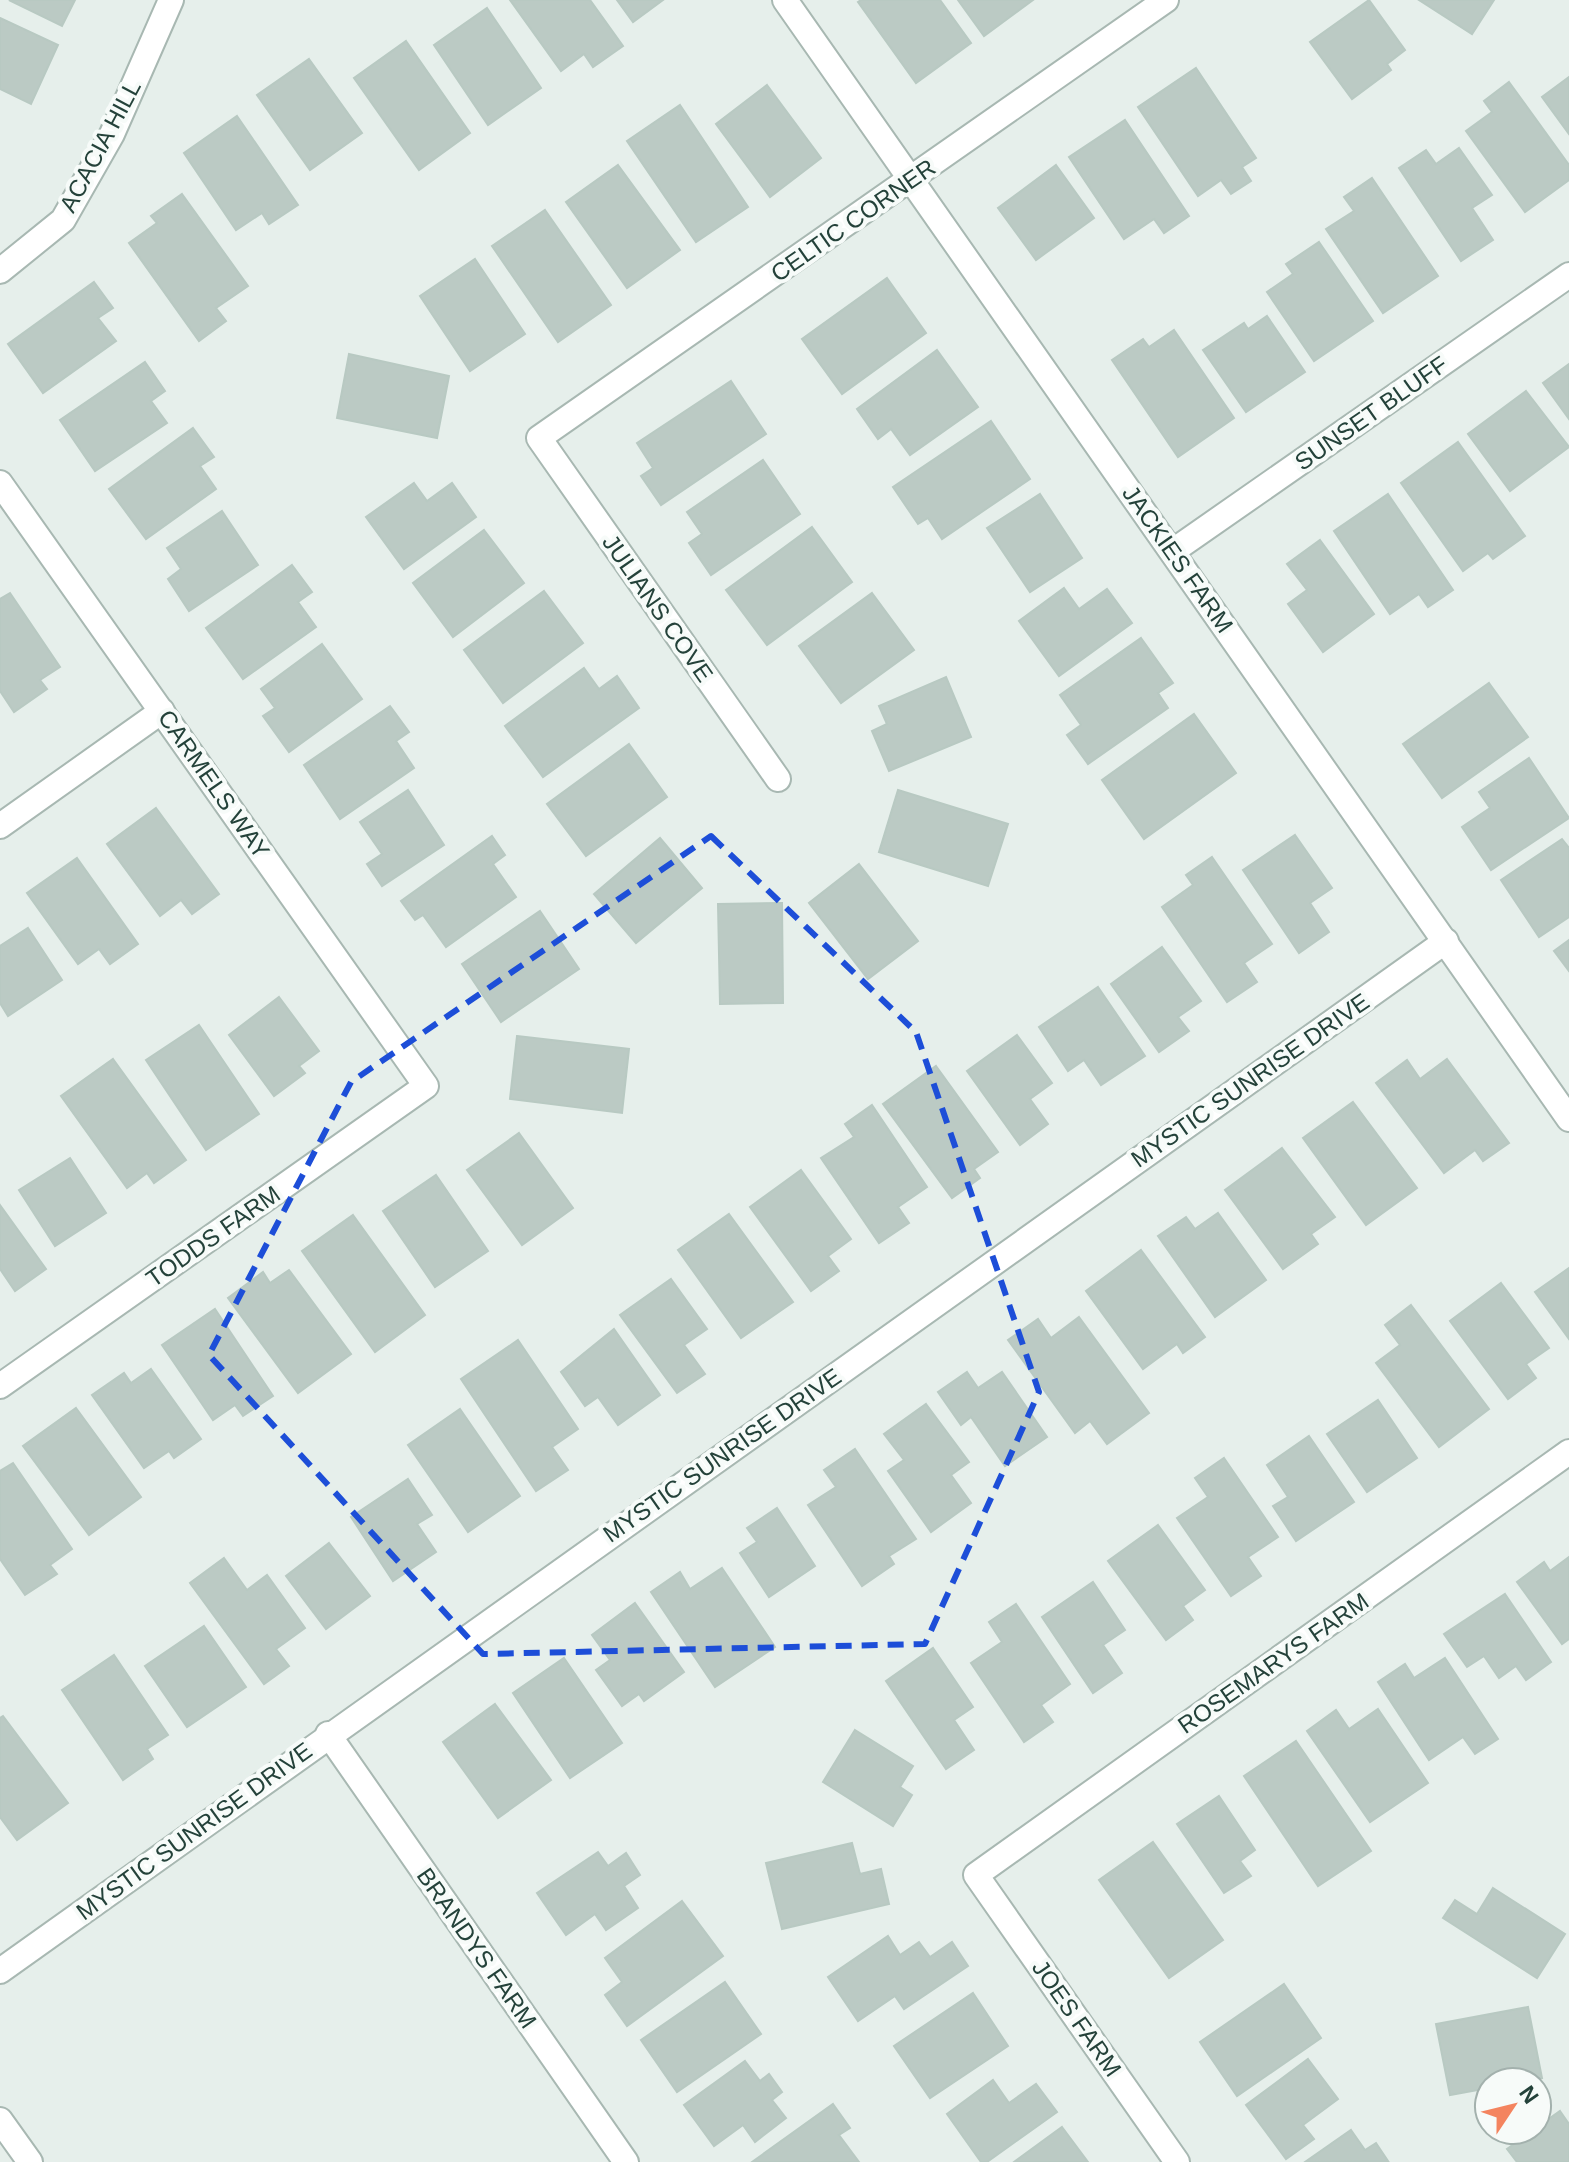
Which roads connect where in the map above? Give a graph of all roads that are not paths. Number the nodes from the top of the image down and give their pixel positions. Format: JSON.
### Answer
{"nodes":[{"id":1,"x":171,"y":0,"type":"edge"},
{"id":2,"x":785,"y":0,"type":"edge"},
{"id":3,"x":1166,"y":0,"type":"edge"},
{"id":4,"x":912,"y":180,"type":"junction"},
{"id":5,"x":0,"y":271,"type":"edge"},
{"id":6,"x":1569,"y":275,"type":"edge"},
{"id":7,"x":539,"y":438,"type":"joint"},
{"id":8,"x":0,"y":483,"type":"edge"},
{"id":9,"x":1173,"y":551,"type":"junction"},
{"id":10,"x":162,"y":711,"type":"junction"},
{"id":11,"x":778,"y":779,"type":"dead end"},
{"id":12,"x":0,"y":826,"type":"edge"},
{"id":13,"x":1446,"y":941,"type":"junction"},
{"id":14,"x":426,"y":1086,"type":"joint"},
{"id":15,"x":1569,"y":1119,"type":"edge"},
{"id":16,"x":0,"y":1386,"type":"edge"},
{"id":17,"x":1569,"y":1452,"type":"edge"},
{"id":18,"x":328,"y":1734,"type":"junction"},
{"id":19,"x":976,"y":1875,"type":"joint"},
{"id":20,"x":0,"y":1971,"type":"edge"},
{"id":21,"x":0,"y":2120,"type":"edge"},
{"id":22,"x":30,"y":2162,"type":"edge"},
{"id":23,"x":626,"y":2162,"type":"edge"},
{"id":24,"x":1177,"y":2162,"type":"edge"}],
"edges":[{"from":1,"to":5,"type":"street","name":"ACACIA HILL"},
{"from":2,"to":4,"type":"street","name":"JACKIES FARM"},
{"from":3,"to":4,"type":"street","name":"CELTIC CORNER"},
{"from":4,"to":7,"type":"street","name":"CELTIC CORNER"},
{"from":4,"to":9,"type":"street","name":"JACKIES FARM"},
{"from":6,"to":9,"type":"street","name":"SUNSET BLUFF"},
{"from":7,"to":11,"type":"street","name":"JULIANS COVE"},
{"from":8,"to":10,"type":"street","name":"CARMELS WAY"},
{"from":9,"to":13,"type":"street","name":"JACKIES FARM"},
{"from":10,"to":12,"type":"street"},
{"from":10,"to":14,"type":"street","name":"CARMELS WAY"},
{"from":13,"to":15,"type":"street","name":"JACKIES FARM"},
{"from":13,"to":18,"type":"street","name":"MYSTIC SUNRISE DRIVE"},
{"from":14,"to":16,"type":"street","name":"TODDS FARM"},
{"from":17,"to":19,"type":"street","name":"ROSEMARYS FARM"},
{"from":18,"to":20,"type":"street","name":"MYSTIC SUNRISE DRIVE"},
{"from":18,"to":23,"type":"street","name":"BRANDYS FARM"},
{"from":19,"to":24,"type":"street","name":"JOES FARM"},
{"from":21,"to":22,"type":"street"}]}
